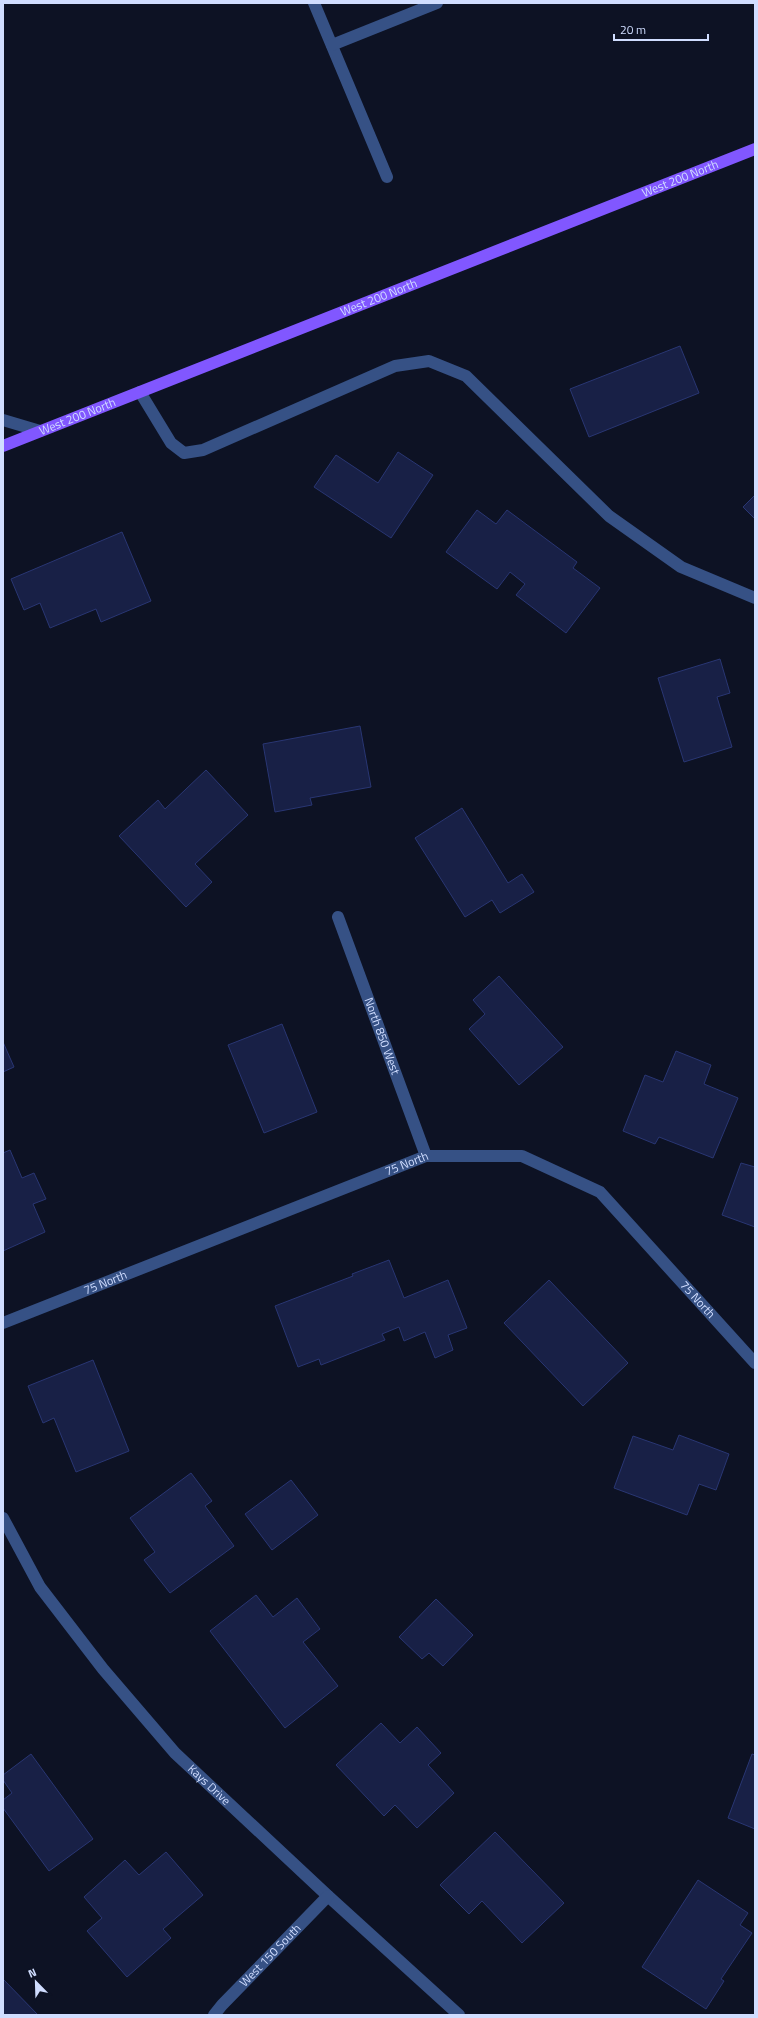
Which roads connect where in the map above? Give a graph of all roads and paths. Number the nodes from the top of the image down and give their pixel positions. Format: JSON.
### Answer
{"nodes":[{"id":1,"x":314,"y":3,"type":"edge"},
{"id":2,"x":437,"y":3,"type":"edge"},
{"id":3,"x":332,"y":45,"type":"junction"},
{"id":4,"x":755,"y":149,"type":"edge"},
{"id":5,"x":387,"y":177,"type":"dead end"},
{"id":6,"x":140,"y":392,"type":"junction"},
{"id":7,"x":3,"y":420,"type":"edge"},
{"id":8,"x":40,"y":431,"type":"junction"},
{"id":9,"x":3,"y":446,"type":"edge"},
{"id":10,"x":755,"y":598,"type":"edge"},
{"id":11,"x":338,"y":917,"type":"dead end"},
{"id":12,"x":426,"y":1156,"type":"junction"},
{"id":13,"x":3,"y":1323,"type":"edge"},
{"id":14,"x":755,"y":1363,"type":"edge"},
{"id":15,"x":3,"y":1518,"type":"edge"},
{"id":16,"x":328,"y":1896,"type":"junction"},
{"id":17,"x":214,"y":2015,"type":"edge"},
{"id":18,"x":459,"y":2015,"type":"edge"}],
"edges":[{"from":1,"to":3,"type":"street"},
{"from":2,"to":3,"type":"street"},
{"from":3,"to":5,"type":"street"},
{"from":4,"to":6,"type":"main road","name":"West 200 North"},
{"from":6,"to":8,"type":"main road","name":"West 200 North"},
{"from":6,"to":10,"type":"street"},
{"from":7,"to":8,"type":"street"},
{"from":8,"to":9,"type":"main road","name":"West 200 North"},
{"from":11,"to":12,"type":"street","name":"North 850 West"},
{"from":12,"to":13,"type":"street","name":"75 North"},
{"from":12,"to":14,"type":"street","name":"75 North"},
{"from":15,"to":16,"type":"street","name":"Kays Drive"},
{"from":16,"to":17,"type":"street","name":"West 150 South"},
{"from":16,"to":18,"type":"street","name":"Kays Drive"}]}
